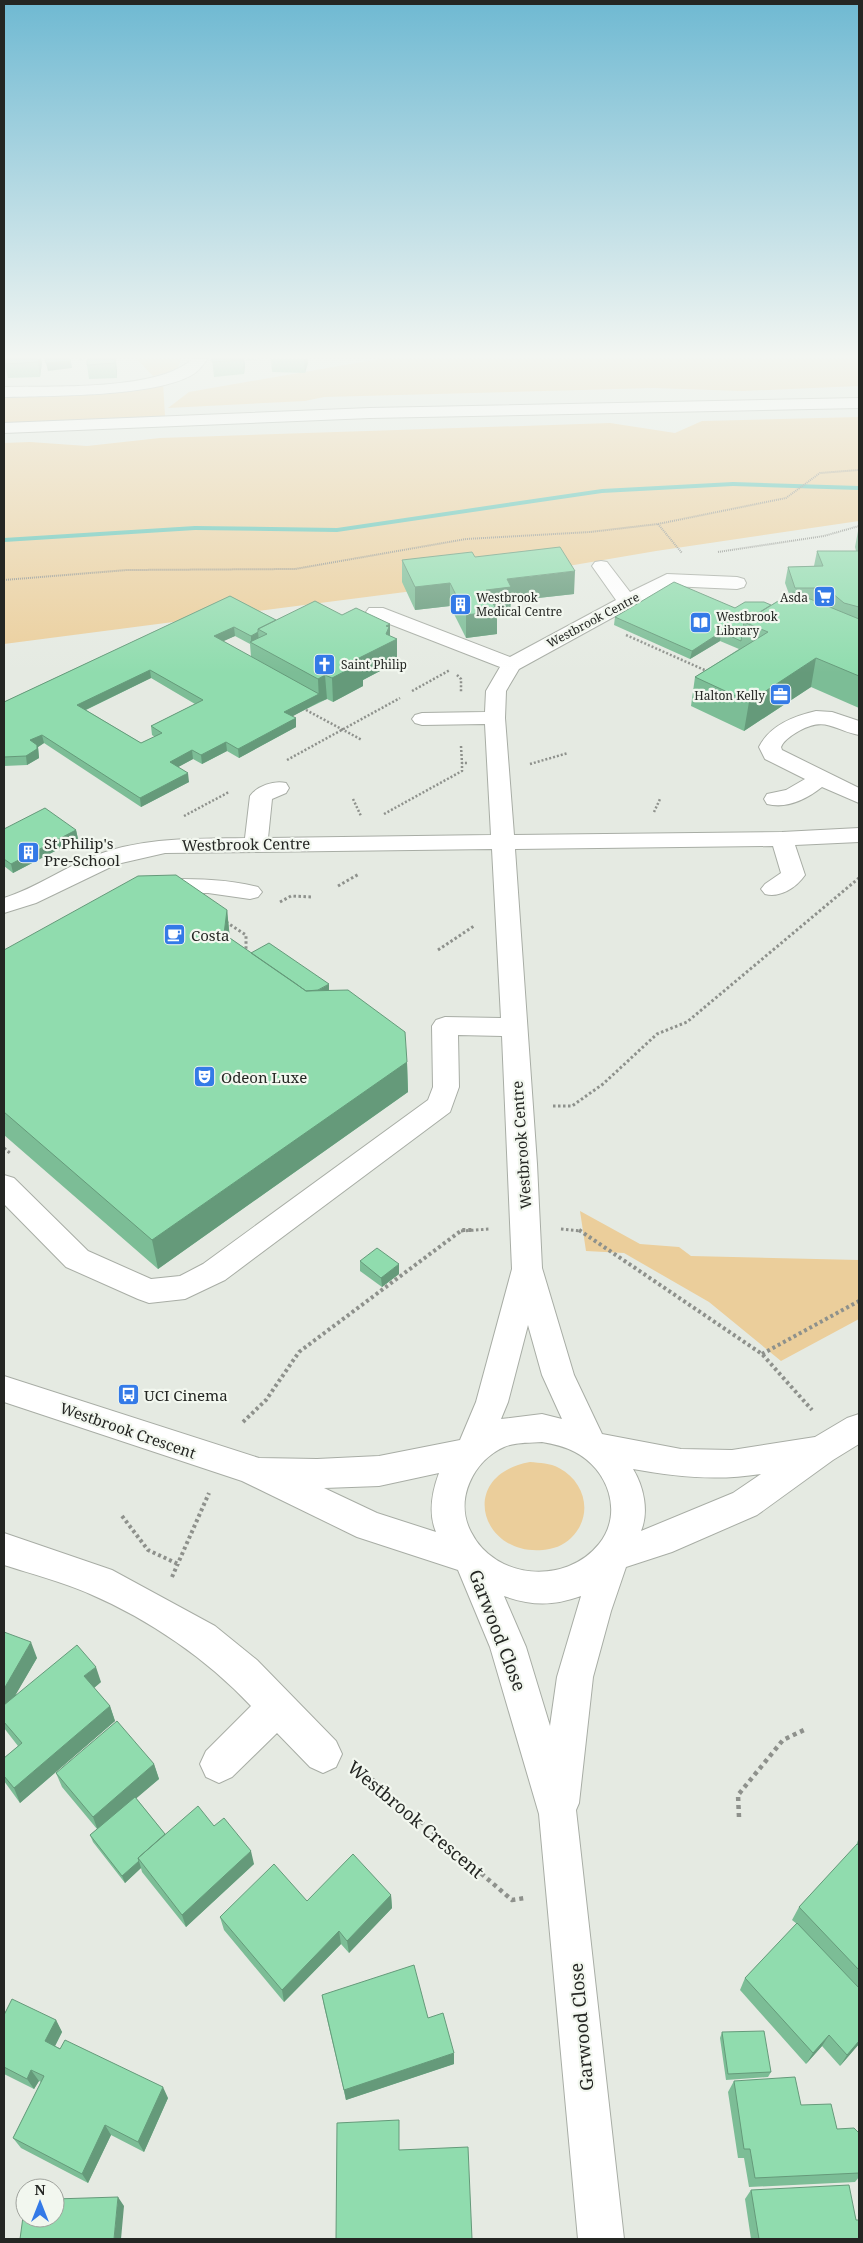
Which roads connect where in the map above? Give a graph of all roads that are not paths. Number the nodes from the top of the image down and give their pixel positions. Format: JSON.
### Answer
{"nodes":[{"id":1,"x":601,"y":566,"type":"dead end"},
{"id":2,"x":737,"y":583,"type":"dead end"},
{"id":3,"x":627,"y":601,"type":"junction"},
{"id":4,"x":376,"y":612,"type":"dead end"},
{"id":5,"x":512,"y":665,"type":"junction"},
{"id":6,"x":495,"y":718,"type":"junction"},
{"id":7,"x":422,"y":719,"type":"dead end"},
{"id":8,"x":859,"y":728,"type":"edge"},
{"id":9,"x":820,"y":778,"type":"junction"},
{"id":10,"x":278,"y":788,"type":"dead end"},
{"id":11,"x":859,"y":796,"type":"edge"},
{"id":12,"x":775,"y":799,"type":"dead end"},
{"id":13,"x":859,"y":835,"type":"edge"},
{"id":14,"x":782,"y":840,"type":"junction"},
{"id":15,"x":501,"y":842,"type":"junction"},
{"id":16,"x":256,"y":843,"type":"junction"},
{"id":17,"x":134,"y":888,"type":"edge"},
{"id":18,"x":773,"y":889,"type":"dead end"},
{"id":19,"x":250,"y":892,"type":"dead end"},
{"id":20,"x":4,"y":906,"type":"edge"},
{"id":21,"x":513,"y":1027,"type":"junction"},
{"id":22,"x":4,"y":1186,"type":"edge"},
{"id":23,"x":527,"y":1268,"type":"junction"},
{"id":24,"x":4,"y":1388,"type":"edge"},
{"id":25,"x":859,"y":1428,"type":"edge"},
{"id":26,"x":593,"y":1446,"type":"junction"},
{"id":27,"x":821,"y":1450,"type":"junction"},
{"id":28,"x":471,"y":1451,"type":"junction"},
{"id":29,"x":252,"y":1470,"type":"junction"},
{"id":30,"x":4,"y":1548,"type":"edge"},
{"id":31,"x":613,"y":1557,"type":"junction"},
{"id":32,"x":470,"y":1559,"type":"junction"},
{"id":33,"x":277,"y":1707,"type":"junction"},
{"id":34,"x":323,"y":1754,"type":"road end"},
{"id":35,"x":219,"y":1764,"type":"dead end"},
{"id":36,"x":558,"y":1814,"type":"junction"},
{"id":37,"x":601,"y":2239,"type":"edge"}],
"edges":[{"from":1,"to":3,"type":"street"},
{"from":2,"to":3,"type":"street","name":"Westbrook Centre"},
{"from":3,"to":5,"type":"street","name":"Westbrook Centre"},
{"from":4,"to":5,"type":"street"},
{"from":5,"to":6,"type":"street","name":"Westbrook Centre"},
{"from":6,"to":7,"type":"street"},
{"from":6,"to":15,"type":"street","name":"Westbrook Centre"},
{"from":8,"to":9,"type":"street"},
{"from":9,"to":11,"type":"street"},
{"from":9,"to":12,"type":"street"},
{"from":10,"to":16,"type":"street"},
{"from":13,"to":14,"type":"street","name":"Westbrook Centre"},
{"from":14,"to":15,"type":"street","name":"Westbrook Centre"},
{"from":14,"to":18,"type":"street"},
{"from":15,"to":16,"type":"street","name":"Westbrook Centre"},
{"from":15,"to":21,"type":"street","name":"Westbrook Centre"},
{"from":16,"to":20,"type":"street","name":"Westbrook Centre"},
{"from":17,"to":19,"type":"street"},
{"from":21,"to":22,"type":"street"},
{"from":21,"to":23,"type":"street","name":"Westbrook Centre"},
{"from":23,"to":26,"type":"street","name":"Westbrook Centre"},
{"from":23,"to":28,"type":"street","name":"Westbrook Centre"},
{"from":24,"to":29,"type":"street","name":"Westbrook Crescent"},
{"from":25,"to":27,"type":"street"},
{"from":26,"to":27,"type":"street"},
{"from":26,"to":28,"type":"street"},
{"from":26,"to":31,"type":"street"},
{"from":27,"to":31,"type":"street"},
{"from":28,"to":29,"type":"street","name":"Westbrook Crescent"},
{"from":28,"to":32,"type":"street"},
{"from":29,"to":32,"type":"street","name":"Westbrook Crescent"},
{"from":30,"to":33,"type":"street"},
{"from":31,"to":32,"type":"street"},
{"from":31,"to":36,"type":"street","name":"Garwood Close"},
{"from":32,"to":36,"type":"street","name":"Garwood Close"},
{"from":33,"to":34,"type":"street"},
{"from":33,"to":35,"type":"street"},
{"from":36,"to":37,"type":"street","name":"Garwood Close"}]}
